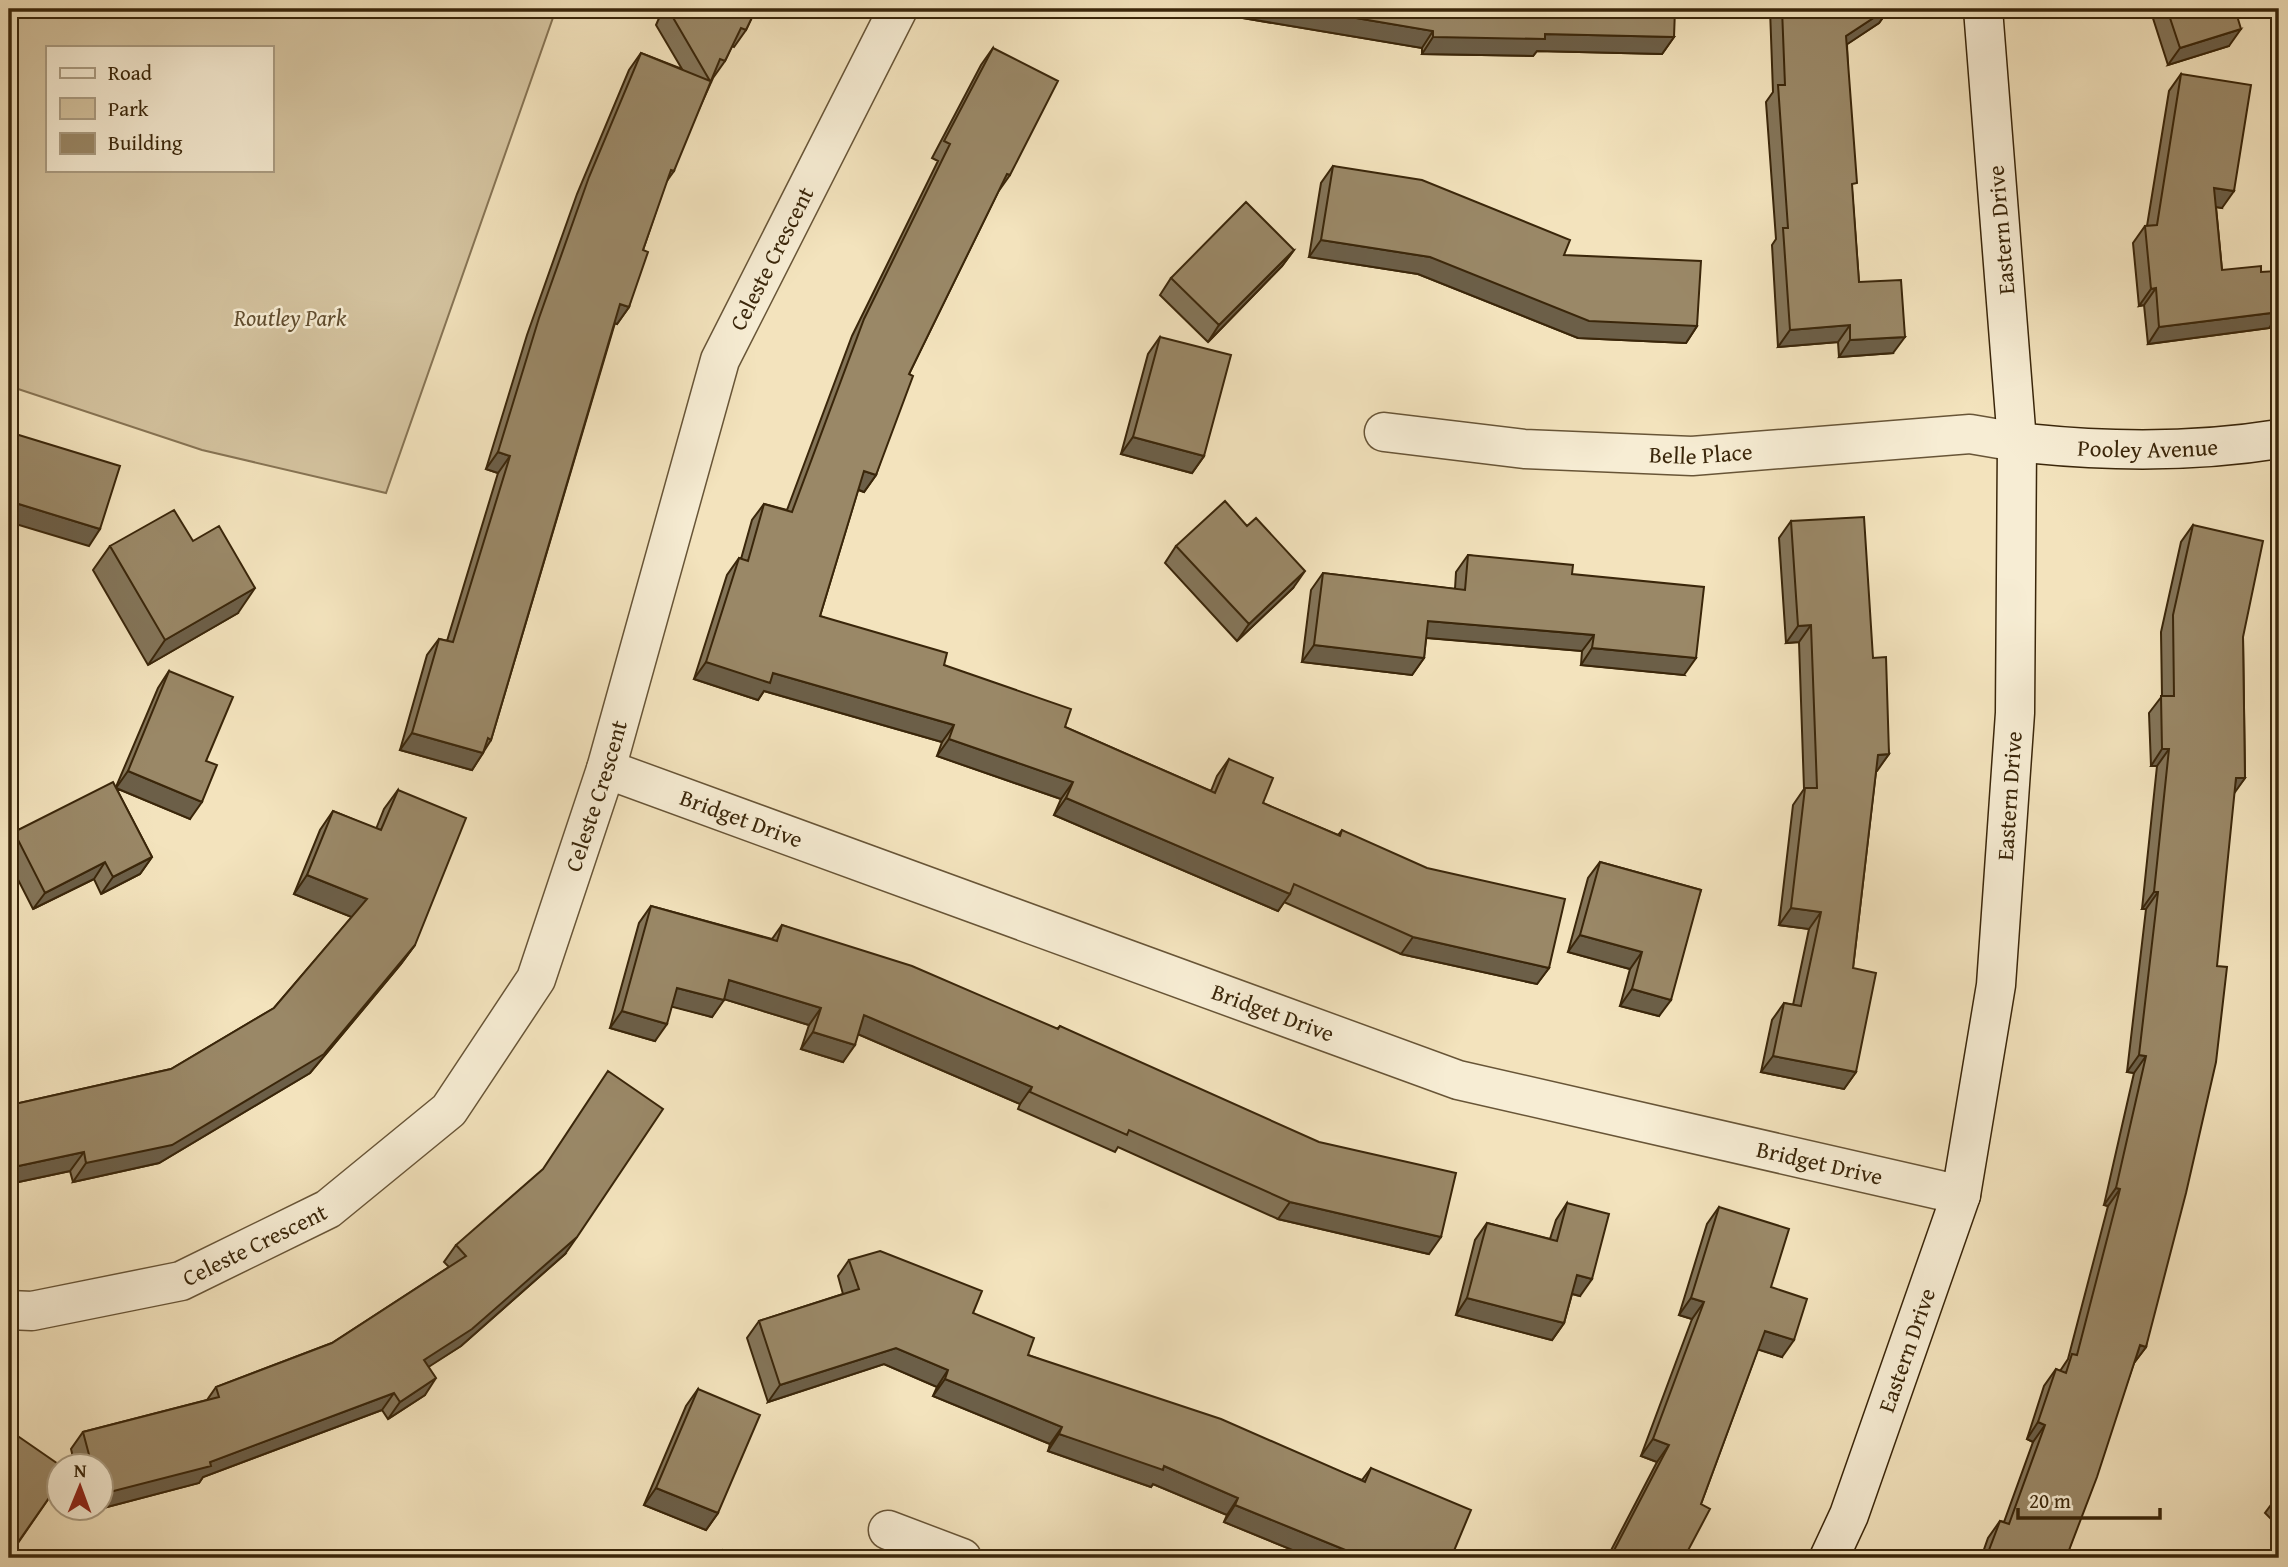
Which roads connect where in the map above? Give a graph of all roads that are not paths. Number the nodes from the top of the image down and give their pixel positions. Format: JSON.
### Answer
{"nodes":[{"id":1,"x":898,"y":9,"type":"edge"},
{"id":2,"x":1983,"y":9,"type":"edge"},
{"id":3,"x":1384,"y":432,"type":"dead end"},
{"id":4,"x":2279,"y":439,"type":"edge"},
{"id":5,"x":2017,"y":442,"type":"junction"},
{"id":6,"x":606,"y":769,"type":"junction"},
{"id":7,"x":1961,"y":1195,"type":"junction"},
{"id":8,"x":9,"y":1310,"type":"edge"},
{"id":9,"x":888,"y":1530,"type":"dead end"},
{"id":10,"x":962,"y":1558,"type":"edge"},
{"id":11,"x":1829,"y":1558,"type":"edge"}],
"edges":[{"from":1,"to":6,"type":"street","name":"Celeste Crescent"},
{"from":2,"to":5,"type":"street","name":"Eastern Drive"},
{"from":3,"to":5,"type":"street","name":"Belle Place"},
{"from":4,"to":5,"type":"street","name":"Pooley Avenue"},
{"from":5,"to":7,"type":"street","name":"Eastern Drive"},
{"from":6,"to":7,"type":"street","name":"Bridget Drive"},
{"from":6,"to":8,"type":"street","name":"Celeste Crescent"},
{"from":7,"to":11,"type":"street","name":"Eastern Drive"},
{"from":9,"to":10,"type":"street"}]}
